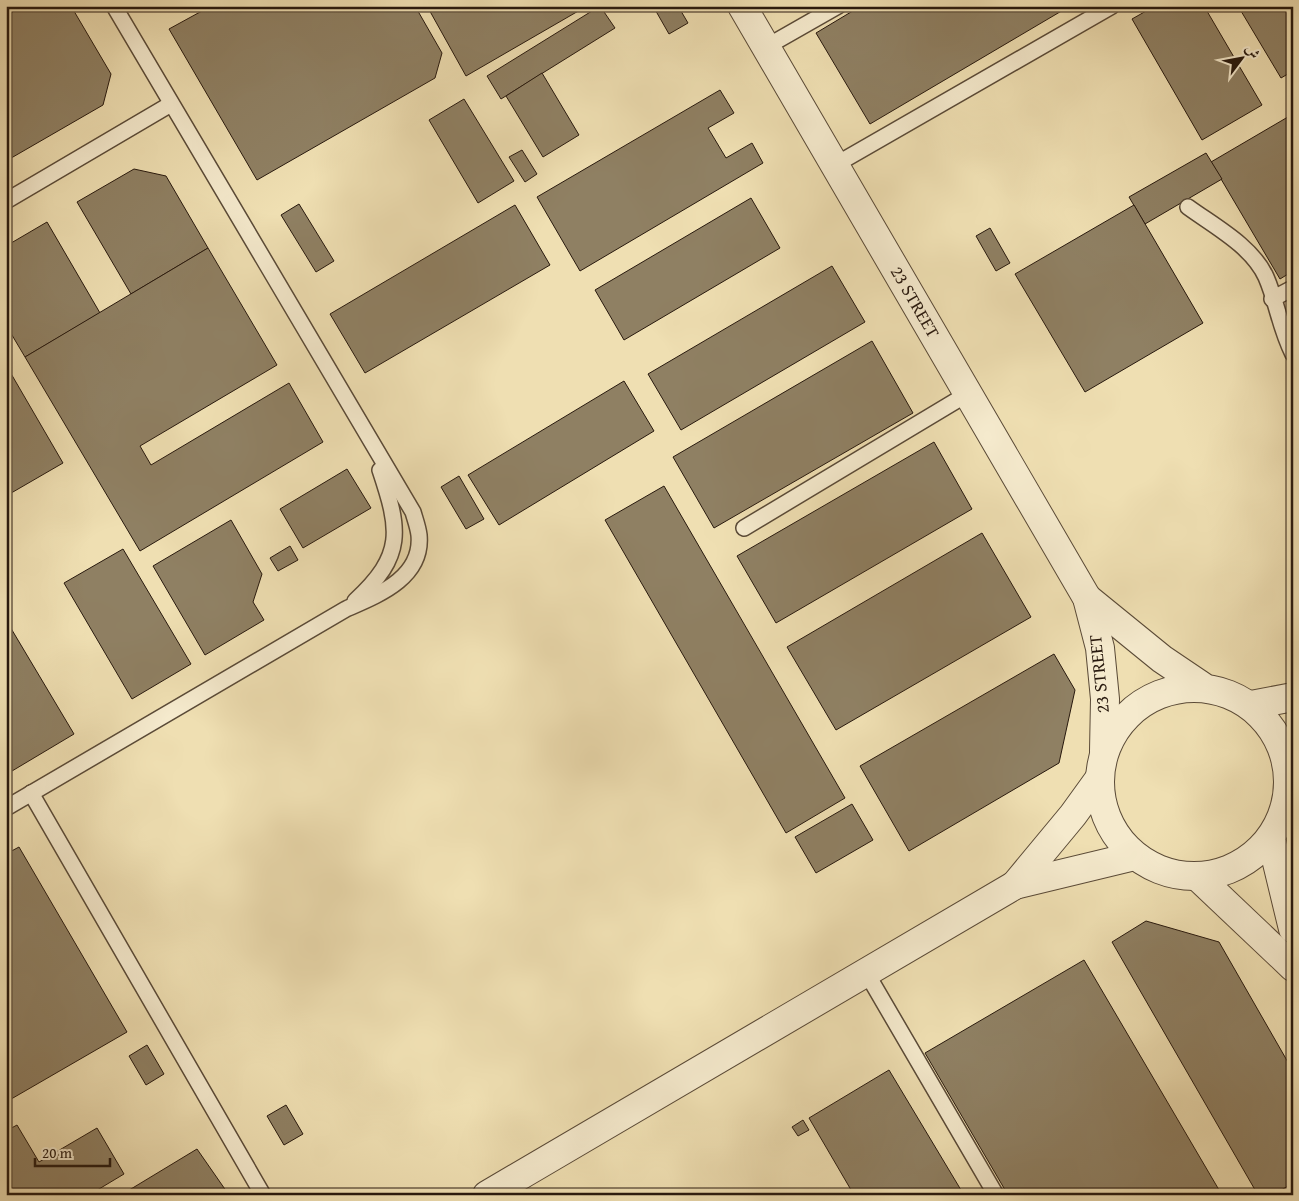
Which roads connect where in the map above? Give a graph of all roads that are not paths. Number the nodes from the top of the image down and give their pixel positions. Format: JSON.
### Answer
{"nodes":[{"id":1,"x":114,"y":6,"type":"edge"},
{"id":2,"x":742,"y":6,"type":"edge"},
{"id":3,"x":838,"y":6,"type":"edge"},
{"id":4,"x":1112,"y":6,"type":"edge"},
{"id":5,"x":766,"y":46,"type":"junction"},
{"id":6,"x":171,"y":104,"type":"junction"},
{"id":7,"x":835,"y":165,"type":"junction"},
{"id":8,"x":6,"y":201,"type":"edge"},
{"id":9,"x":1188,"y":207,"type":"dead end"},
{"id":10,"x":1293,"y":288,"type":"edge"},
{"id":11,"x":1272,"y":299,"type":"junction"},
{"id":12,"x":1293,"y":354,"type":"edge"},
{"id":13,"x":968,"y":394,"type":"junction"},
{"id":14,"x":372,"y":447,"type":"junction"},
{"id":15,"x":744,"y":528,"type":"dead end"},
{"id":16,"x":1087,"y":598,"type":"junction"},
{"id":17,"x":346,"y":609,"type":"junction"},
{"id":18,"x":1202,"y":686,"type":"junction"},
{"id":19,"x":1293,"y":697,"type":"edge"},
{"id":20,"x":1250,"y":705,"type":"junction"},
{"id":21,"x":1104,"y":751,"type":"junction"},
{"id":22,"x":1099,"y":779,"type":"junction"},
{"id":23,"x":1291,"y":780,"type":"edge"},
{"id":24,"x":31,"y":793,"type":"junction"},
{"id":25,"x":6,"y":808,"type":"edge"},
{"id":26,"x":1271,"y":838,"type":"junction"},
{"id":27,"x":1135,"y":856,"type":"junction"},
{"id":28,"x":1198,"y":877,"type":"junction"},
{"id":29,"x":1015,"y":885,"type":"junction"},
{"id":30,"x":1293,"y":930,"type":"edge"},
{"id":31,"x":1293,"y":967,"type":"edge"},
{"id":32,"x":866,"y":972,"type":"junction"},
{"id":33,"x":263,"y":1195,"type":"edge"},
{"id":34,"x":487,"y":1195,"type":"edge"},
{"id":35,"x":996,"y":1195,"type":"edge"}],
"edges":[{"from":1,"to":6,"type":"lane"},
{"from":2,"to":5,"type":"street","name":"23 STREET"},
{"from":3,"to":5,"type":"lane"},
{"from":4,"to":7,"type":"lane"},
{"from":5,"to":7,"type":"street","name":"23 STREET"},
{"from":6,"to":8,"type":"lane"},
{"from":6,"to":14,"type":"lane"},
{"from":7,"to":13,"type":"street","name":"23 STREET"},
{"from":9,"to":11,"type":"lane"},
{"from":10,"to":11,"type":"lane"},
{"from":11,"to":12,"type":"lane"},
{"from":13,"to":15,"type":"lane"},
{"from":13,"to":16,"type":"street","name":"23 STREET"},
{"from":14,"to":17,"type":"lane"},
{"from":14,"to":17,"type":"lane"},
{"from":16,"to":18,"type":"street","name":"23 STREET"},
{"from":16,"to":21,"type":"street","name":"23 STREET"},
{"from":17,"to":24,"type":"lane"},
{"from":18,"to":20,"type":"street","name":"23 STREET"},
{"from":18,"to":21,"type":"street"},
{"from":19,"to":20,"type":"street"},
{"from":20,"to":23,"type":"street"},
{"from":21,"to":22,"type":"street"},
{"from":22,"to":27,"type":"street"},
{"from":22,"to":29,"type":"street"},
{"from":23,"to":26,"type":"street"},
{"from":24,"to":25,"type":"lane"},
{"from":24,"to":33,"type":"lane"},
{"from":26,"to":28,"type":"street"},
{"from":26,"to":30,"type":"street"},
{"from":27,"to":28,"type":"street"},
{"from":27,"to":29,"type":"street"},
{"from":28,"to":31,"type":"street"},
{"from":29,"to":32,"type":"street"},
{"from":32,"to":34,"type":"street"},
{"from":32,"to":35,"type":"lane"}]}
